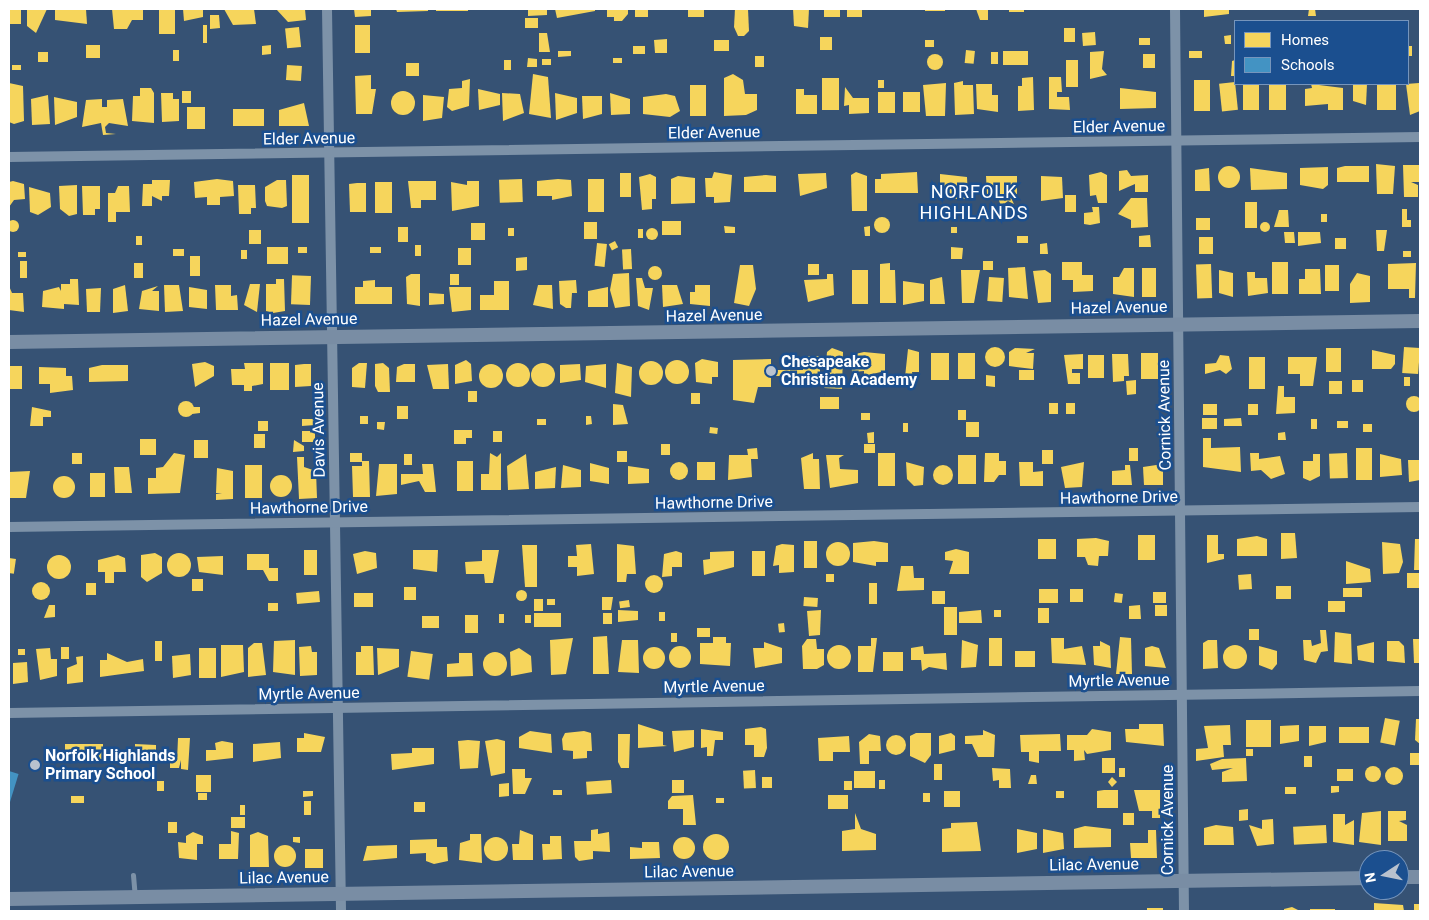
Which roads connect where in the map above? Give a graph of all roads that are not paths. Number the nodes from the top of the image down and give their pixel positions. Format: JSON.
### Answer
{"nodes":[{"id":1,"x":327,"y":9,"type":"edge"},
{"id":2,"x":1175,"y":9,"type":"edge"},
{"id":3,"x":1420,"y":136,"type":"edge"},
{"id":4,"x":1176,"y":141,"type":"junction"},
{"id":5,"x":329,"y":154,"type":"junction"},
{"id":6,"x":9,"y":158,"type":"edge"},
{"id":7,"x":1420,"y":321,"type":"edge"},
{"id":8,"x":1179,"y":325,"type":"junction"},
{"id":9,"x":332,"y":338,"type":"junction"},
{"id":10,"x":9,"y":342,"type":"edge"},
{"id":11,"x":1420,"y":507,"type":"edge"},
{"id":12,"x":1182,"y":512,"type":"junction"},
{"id":13,"x":335,"y":523,"type":"junction"},
{"id":14,"x":9,"y":528,"type":"edge"},
{"id":15,"x":1420,"y":691,"type":"edge"},
{"id":16,"x":1183,"y":694,"type":"junction"},
{"id":17,"x":338,"y":709,"type":"junction"},
{"id":18,"x":9,"y":713,"type":"edge"},
{"id":19,"x":133,"y":875,"type":"dead end"},
{"id":20,"x":1359,"y":878,"type":"edge"},
{"id":21,"x":1184,"y":881,"type":"junction"},
{"id":22,"x":341,"y":895,"type":"junction"},
{"id":23,"x":134,"y":897,"type":"junction"},
{"id":24,"x":9,"y":899,"type":"edge"},
{"id":25,"x":341,"y":911,"type":"edge"},
{"id":26,"x":1184,"y":911,"type":"edge"}],
"edges":[{"from":1,"to":5,"type":"street","name":"Davis Avenue"},
{"from":2,"to":4,"type":"street","name":"Cornick Avenue"},
{"from":3,"to":4,"type":"street","name":"Elder Avenue"},
{"from":4,"to":5,"type":"street","name":"Elder Avenue"},
{"from":4,"to":8,"type":"street","name":"Cornick Avenue"},
{"from":5,"to":6,"type":"street","name":"Elder Avenue"},
{"from":5,"to":9,"type":"street","name":"Davis Avenue"},
{"from":7,"to":8,"type":"street","name":"Hazel Avenue"},
{"from":8,"to":9,"type":"street","name":"Hazel Avenue"},
{"from":8,"to":12,"type":"street","name":"Cornick Avenue"},
{"from":9,"to":10,"type":"street","name":"Hazel Avenue"},
{"from":9,"to":13,"type":"street","name":"Davis Avenue"},
{"from":11,"to":12,"type":"street","name":"Hawthorne Drive"},
{"from":12,"to":13,"type":"street","name":"Hawthorne Drive"},
{"from":12,"to":16,"type":"street","name":"Cornick Avenue"},
{"from":13,"to":14,"type":"street","name":"Hawthorne Drive"},
{"from":13,"to":17,"type":"street","name":"Davis Avenue"},
{"from":15,"to":16,"type":"street","name":"Myrtle Avenue"},
{"from":16,"to":17,"type":"street","name":"Myrtle Avenue"},
{"from":16,"to":21,"type":"street","name":"Cornick Avenue"},
{"from":17,"to":18,"type":"street","name":"Myrtle Avenue"},
{"from":17,"to":22,"type":"street","name":"Davis Avenue"},
{"from":19,"to":23,"type":"lane"},
{"from":20,"to":21,"type":"street","name":"Lilac Avenue"},
{"from":21,"to":22,"type":"street","name":"Lilac Avenue"},
{"from":21,"to":26,"type":"street","name":"Cornick Avenue"},
{"from":22,"to":23,"type":"street","name":"Lilac Avenue"},
{"from":22,"to":25,"type":"street","name":"Davis Avenue"},
{"from":23,"to":24,"type":"street","name":"Lilac Avenue"}]}
